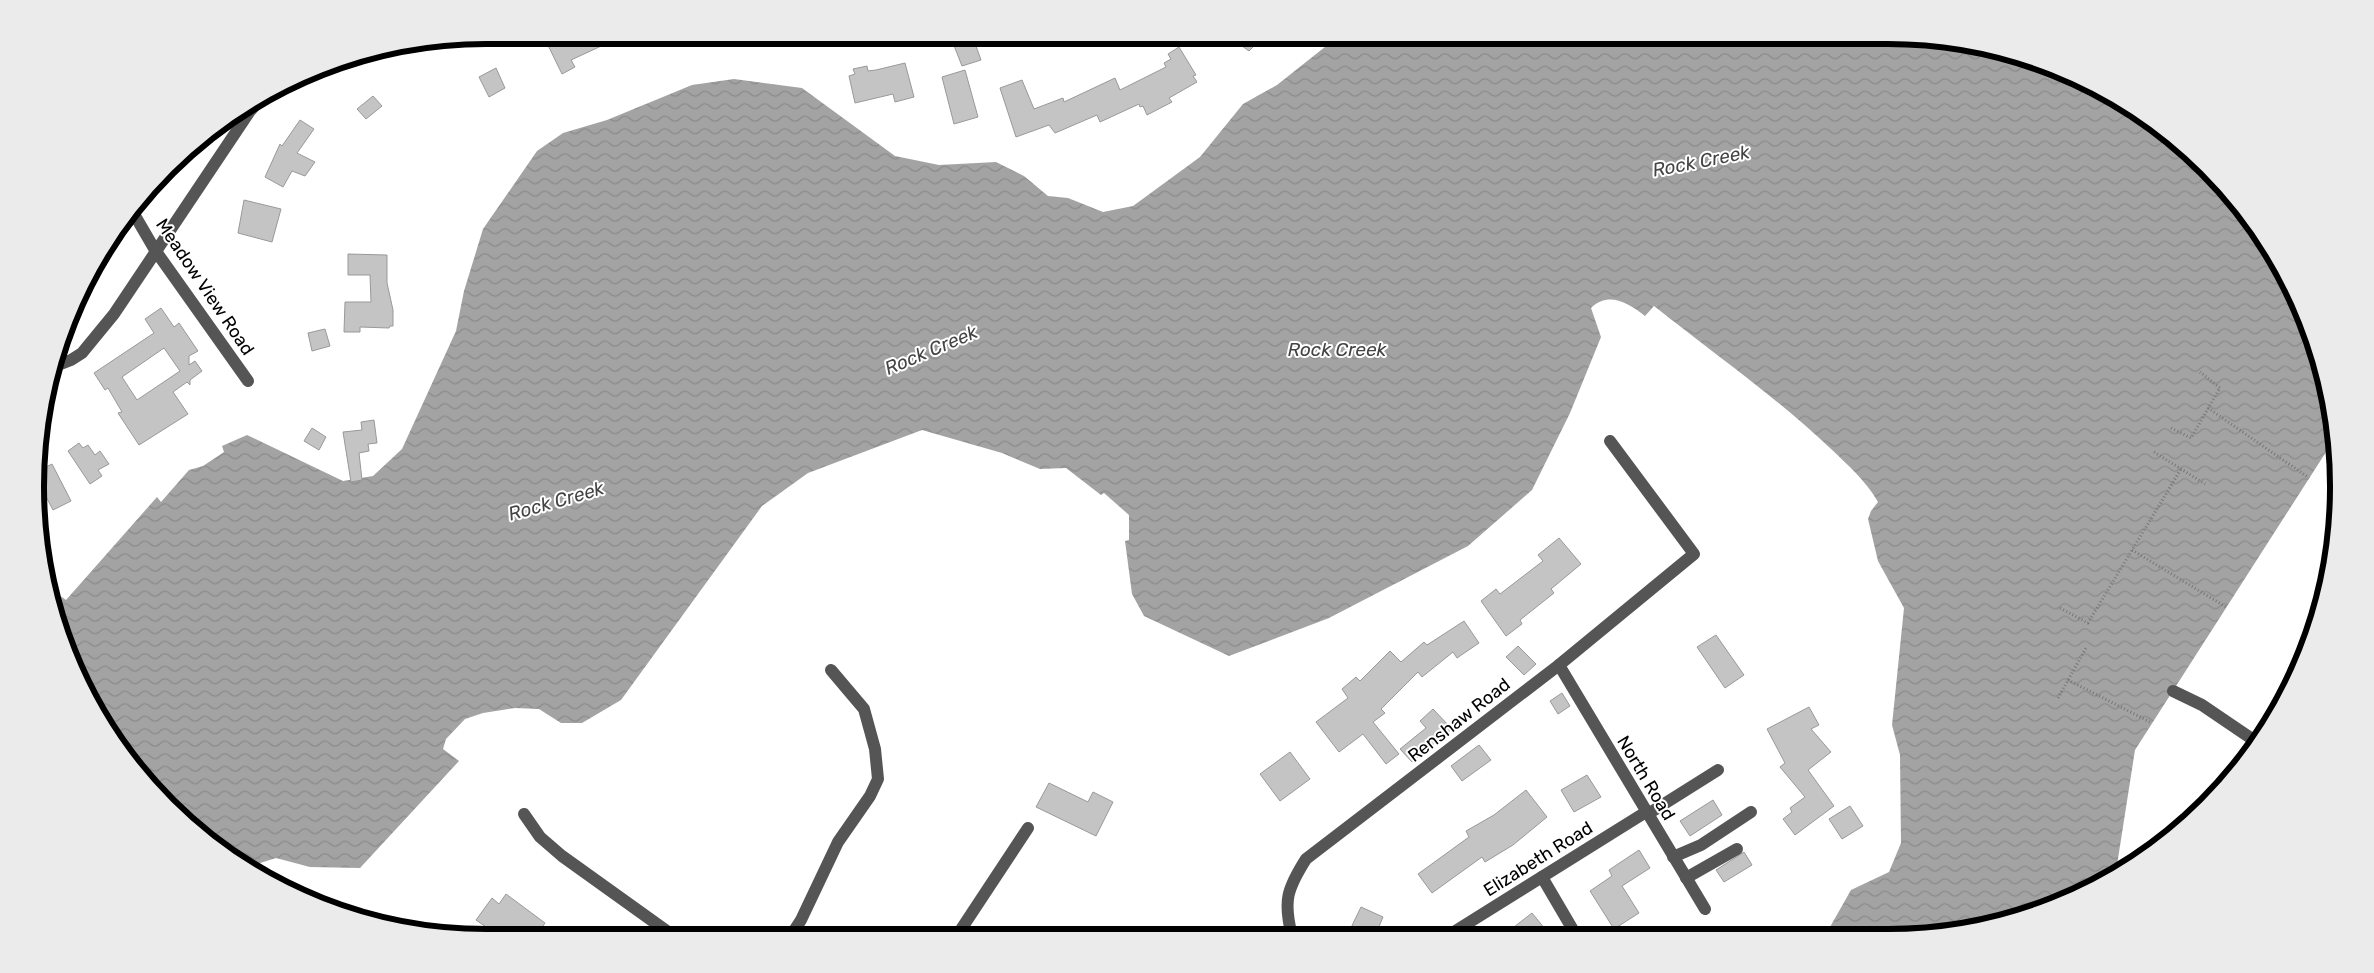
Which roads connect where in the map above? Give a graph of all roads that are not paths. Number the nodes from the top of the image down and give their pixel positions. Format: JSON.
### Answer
{"nodes":[{"id":1,"x":248,"y":113,"type":"edge"},
{"id":2,"x":135,"y":216,"type":"edge"},
{"id":3,"x":155,"y":250,"type":"junction"},
{"id":4,"x":61,"y":364,"type":"edge"},
{"id":5,"x":248,"y":381,"type":"dead end"},
{"id":6,"x":1610,"y":441,"type":"dead end"},
{"id":7,"x":1559,"y":665,"type":"junction"},
{"id":8,"x":831,"y":670,"type":"dead end"},
{"id":9,"x":2172,"y":691,"type":"dead end"},
{"id":10,"x":2251,"y":739,"type":"edge"},
{"id":11,"x":1718,"y":770,"type":"dead end"},
{"id":12,"x":1751,"y":812,"type":"dead end"},
{"id":13,"x":1647,"y":813,"type":"junction"},
{"id":14,"x":524,"y":814,"type":"dead end"},
{"id":15,"x":1028,"y":828,"type":"dead end"},
{"id":16,"x":1736,"y":849,"type":"dead end"},
{"id":17,"x":1673,"y":857,"type":"junction"},
{"id":18,"x":1542,"y":877,"type":"junction"},
{"id":19,"x":1686,"y":878,"type":"junction"},
{"id":20,"x":1705,"y":909,"type":"dead end"},
{"id":21,"x":663,"y":929,"type":"edge"},
{"id":22,"x":795,"y":929,"type":"edge"},
{"id":23,"x":961,"y":929,"type":"edge"},
{"id":24,"x":1291,"y":929,"type":"edge"},
{"id":25,"x":1460,"y":929,"type":"edge"},
{"id":26,"x":1572,"y":929,"type":"edge"}],
"edges":[{"from":1,"to":3,"type":"street"},
{"from":2,"to":3,"type":"street","name":"Meadow View Road"},
{"from":3,"to":4,"type":"street"},
{"from":3,"to":5,"type":"street","name":"Meadow View Road"},
{"from":6,"to":7,"type":"street","name":"Renshaw Road"},
{"from":7,"to":13,"type":"street","name":"North Road"},
{"from":7,"to":24,"type":"street","name":"Renshaw Road"},
{"from":8,"to":22,"type":"street"},
{"from":9,"to":10,"type":"street"},
{"from":11,"to":13,"type":"street","name":"Elizabeth Road"},
{"from":12,"to":17,"type":"street"},
{"from":13,"to":17,"type":"street","name":"North Road"},
{"from":13,"to":18,"type":"street","name":"Elizabeth Road"},
{"from":14,"to":21,"type":"street"},
{"from":15,"to":23,"type":"street"},
{"from":16,"to":19,"type":"street"},
{"from":17,"to":19,"type":"street","name":"North Road"},
{"from":18,"to":25,"type":"street","name":"Elizabeth Road"},
{"from":18,"to":26,"type":"street"},
{"from":19,"to":20,"type":"street","name":"North Road"}]}
